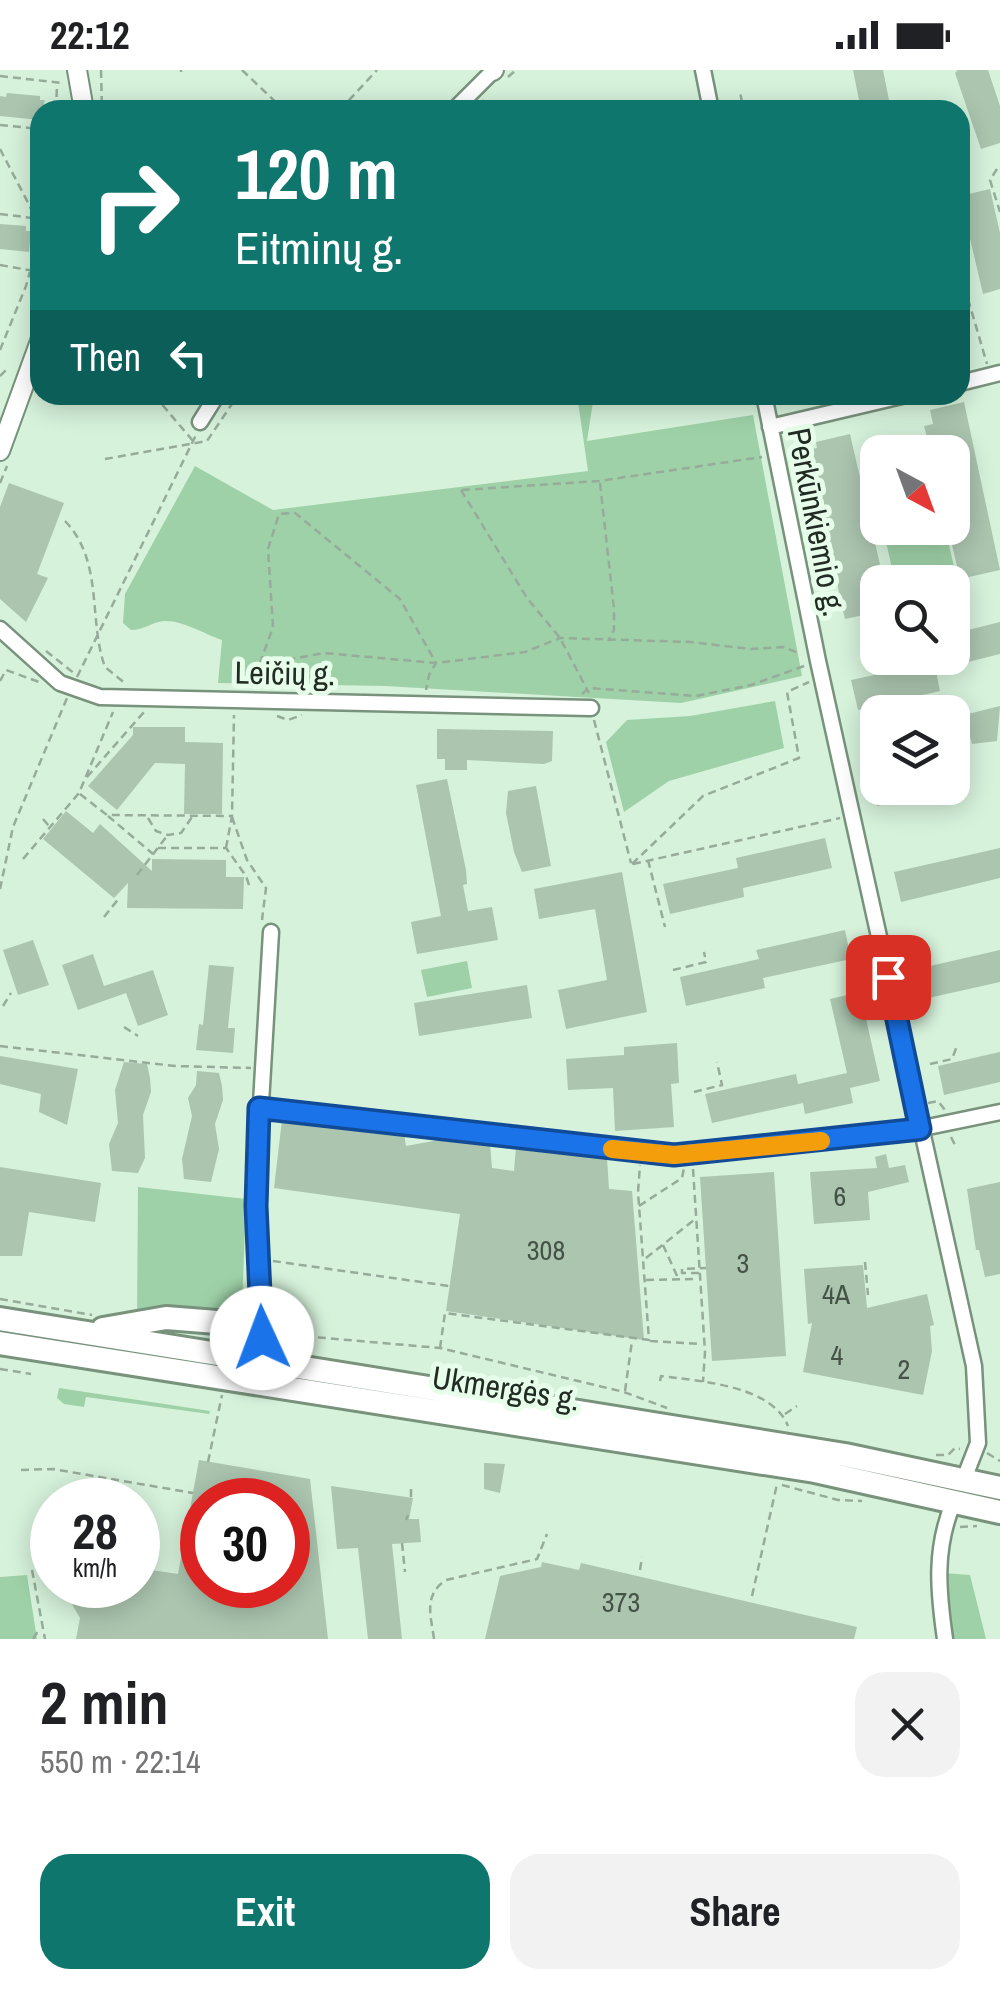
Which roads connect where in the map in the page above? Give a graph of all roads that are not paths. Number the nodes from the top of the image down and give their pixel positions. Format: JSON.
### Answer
{"nodes":[{"id":1,"x":703,"y":70,"type":"edge"},
{"id":2,"x":495,"y":74,"type":"edge"},
{"id":3,"x":70,"y":76,"type":"edge"},
{"id":4,"x":80,"y":100,"type":"edge"},
{"id":5,"x":463,"y":100,"type":"edge"},
{"id":6,"x":709,"y":100,"type":"edge"},
{"id":7,"x":30,"y":369,"type":"edge"},
{"id":8,"x":995,"y":374,"type":"edge"},
{"id":9,"x":970,"y":380,"type":"edge"},
{"id":10,"x":211,"y":405,"type":"edge"},
{"id":11,"x":766,"y":405,"type":"edge"},
{"id":12,"x":864,"y":405,"type":"edge"},
{"id":13,"x":200,"y":422,"type":"dead end"},
{"id":14,"x":770,"y":427,"type":"junction"},
{"id":15,"x":0,"y":452,"type":"edge"},
{"id":16,"x":0,"y":629,"type":"edge"},
{"id":17,"x":591,"y":708,"type":"road end"},
{"id":18,"x":271,"y":932,"type":"road end"},
{"id":19,"x":259,"y":1108,"type":"junction"},
{"id":20,"x":1000,"y":1112,"type":"edge"},
{"id":21,"x":920,"y":1129,"type":"junction"},
{"id":22,"x":260,"y":1297,"type":"junction"},
{"id":23,"x":0,"y":1319,"type":"edge"},
{"id":24,"x":80,"y":1332,"type":"junction"},
{"id":25,"x":0,"y":1343,"type":"edge"},
{"id":26,"x":258,"y":1360,"type":"junction"},
{"id":27,"x":263,"y":1386,"type":"junction"},
{"id":28,"x":964,"y":1479,"type":"junction"},
{"id":29,"x":1000,"y":1488,"type":"edge"},
{"id":30,"x":954,"y":1501,"type":"junction"},
{"id":31,"x":991,"y":1519,"type":"edge"},
{"id":32,"x":944,"y":1639,"type":"edge"}],
"edges":[{"from":1,"to":6,"type":"street"},
{"from":2,"to":5,"type":"street"},
{"from":3,"to":4,"type":"street"},
{"from":7,"to":15,"type":"street"},
{"from":8,"to":9,"type":"street"},
{"from":10,"to":13,"type":"street"},
{"from":11,"to":14,"type":"street","name":"Perkūnkiemio g."},
{"from":12,"to":14,"type":"street"},
{"from":14,"to":21,"type":"street","name":"Perkūnkiemio g."},
{"from":16,"to":17,"type":"street","name":"Leičių g."},
{"from":18,"to":19,"type":"street"},
{"from":19,"to":21,"type":"street"},
{"from":19,"to":22,"type":"street"},
{"from":20,"to":21,"type":"street"},
{"from":21,"to":28,"type":"street","name":"Perkūnkiemio g."},
{"from":22,"to":24,"type":"highway"},
{"from":22,"to":26,"type":"street"},
{"from":23,"to":24,"type":"highway","name":"Ukmergės g."},
{"from":24,"to":26,"type":"highway","name":"Ukmergės g."},
{"from":25,"to":27,"type":"highway","name":"Ukmergės g."},
{"from":26,"to":27,"type":"highway"},
{"from":26,"to":28,"type":"highway","name":"Ukmergės g."},
{"from":27,"to":30,"type":"highway","name":"Ukmergės g."},
{"from":28,"to":29,"type":"highway","name":"Ukmergės g."},
{"from":28,"to":30,"type":"highway"},
{"from":30,"to":31,"type":"highway","name":"Ukmergės g."},
{"from":30,"to":32,"type":"street"}]}
